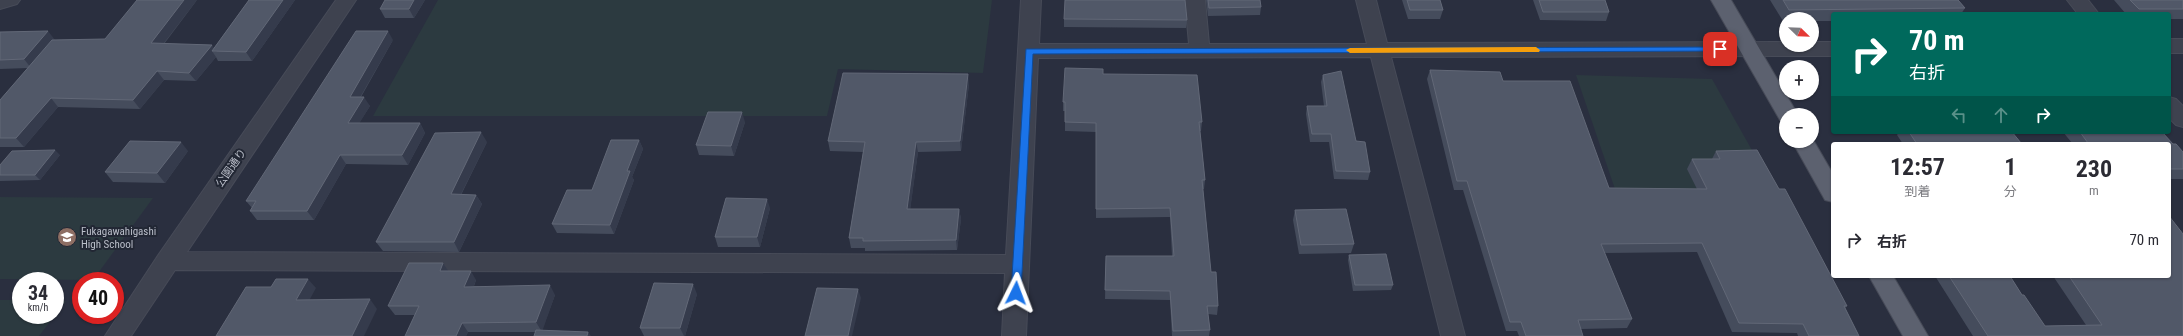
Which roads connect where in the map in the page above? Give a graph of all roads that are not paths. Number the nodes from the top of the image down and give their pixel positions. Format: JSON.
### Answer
{"nodes":[{"id":1,"x":10,"y":0,"type":"edge"},
{"id":2,"x":346,"y":0,"type":"edge"},
{"id":3,"x":1031,"y":0,"type":"edge"},
{"id":4,"x":1195,"y":0,"type":"edge"},
{"id":5,"x":1366,"y":0,"type":"edge"},
{"id":6,"x":1721,"y":0,"type":"edge"},
{"id":7,"x":2077,"y":0,"type":"edge"},
{"id":8,"x":0,"y":3,"type":"edge"},
{"id":9,"x":2087,"y":12,"type":"edge"},
{"id":10,"x":2171,"y":46,"type":"edge"},
{"id":11,"x":2183,"y":46,"type":"edge"},
{"id":12,"x":1749,"y":49,"type":"junction"},
{"id":13,"x":1831,"y":49,"type":"edge"},
{"id":14,"x":1378,"y":50,"type":"junction"},
{"id":15,"x":1029,"y":51,"type":"junction"},
{"id":16,"x":1200,"y":51,"type":"junction"},
{"id":17,"x":2171,"y":106,"type":"edge"},
{"id":18,"x":1784,"y":108,"type":"edge"},
{"id":19,"x":2183,"y":120,"type":"edge"},
{"id":20,"x":1806,"y":148,"type":"edge"},
{"id":21,"x":1831,"y":191,"type":"edge"},
{"id":22,"x":167,"y":261,"type":"junction"},
{"id":23,"x":1017,"y":264,"type":"junction"},
{"id":24,"x":1882,"y":278,"type":"edge"},
{"id":25,"x":118,"y":336,"type":"edge"},
{"id":26,"x":1014,"y":336,"type":"edge"},
{"id":27,"x":1453,"y":336,"type":"edge"},
{"id":28,"x":1916,"y":336,"type":"edge"}],
"edges":[{"from":1,"to":8,"type":"street"},
{"from":2,"to":22,"type":"street","name":"公園通り"},
{"from":3,"to":15,"type":"street"},
{"from":4,"to":16,"type":"street"},
{"from":5,"to":14,"type":"street"},
{"from":6,"to":12,"type":"main road"},
{"from":7,"to":9,"type":"street"},
{"from":10,"to":11,"type":"street"},
{"from":12,"to":13,"type":"street"},
{"from":12,"to":14,"type":"street"},
{"from":12,"to":18,"type":"main road"},
{"from":14,"to":16,"type":"street"},
{"from":14,"to":27,"type":"street"},
{"from":15,"to":16,"type":"street"},
{"from":15,"to":23,"type":"street"},
{"from":17,"to":19,"type":"street"},
{"from":20,"to":21,"type":"main road"},
{"from":22,"to":23,"type":"street"},
{"from":22,"to":25,"type":"street","name":"公園通り"},
{"from":23,"to":26,"type":"street"},
{"from":24,"to":28,"type":"main road"}]}
